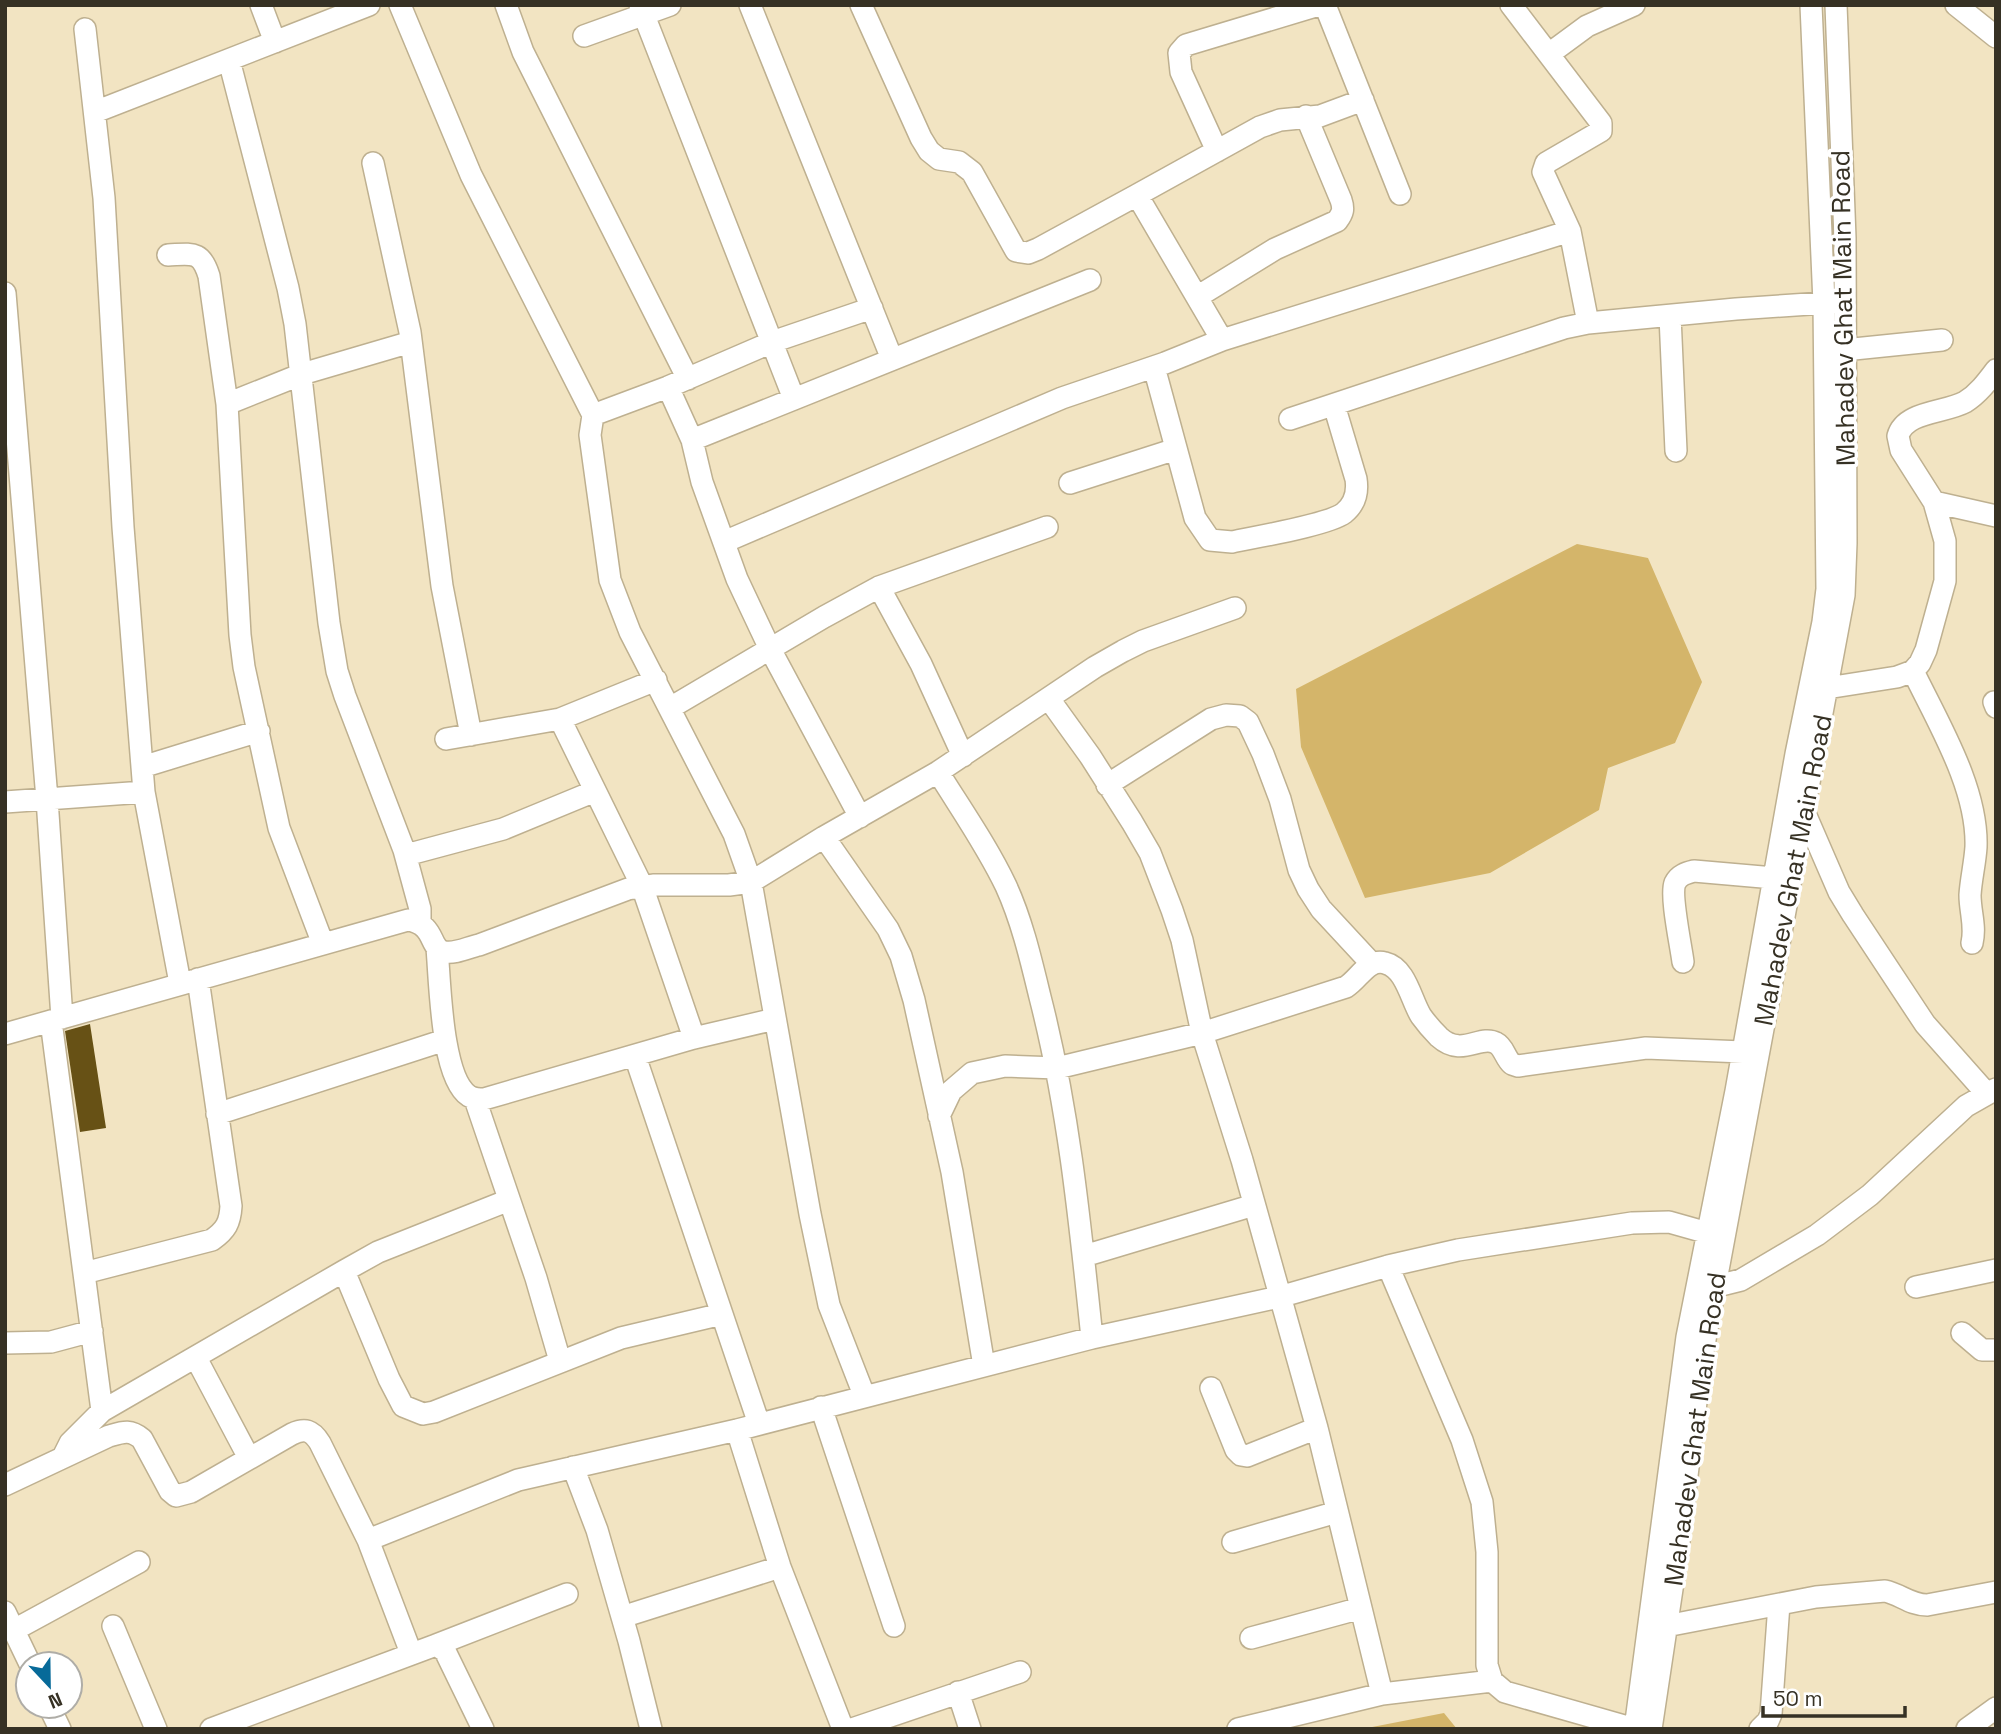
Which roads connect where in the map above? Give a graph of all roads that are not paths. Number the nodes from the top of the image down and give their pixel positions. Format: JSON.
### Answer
{"nodes":[{"id":1,"x":261,"y":5,"type":"edge"},
{"id":2,"x":369,"y":5,"type":"edge"},
{"id":3,"x":400,"y":5,"type":"edge"},
{"id":4,"x":506,"y":5,"type":"edge"},
{"id":5,"x":670,"y":5,"type":"edge"},
{"id":6,"x":750,"y":5,"type":"edge"},
{"id":7,"x":861,"y":5,"type":"edge"},
{"id":8,"x":1319,"y":5,"type":"edge"},
{"id":9,"x":1325,"y":5,"type":"edge"},
{"id":10,"x":1511,"y":5,"type":"edge"},
{"id":11,"x":1634,"y":5,"type":"edge"},
{"id":12,"x":1811,"y":5,"type":"edge"},
{"id":13,"x":1836,"y":5,"type":"edge"},
{"id":14,"x":1956,"y":5,"type":"edge"},
{"id":15,"x":641,"y":10,"type":"edge"},
{"id":16,"x":85,"y":29,"type":"dead end"},
{"id":17,"x":584,"y":37,"type":"dead end"},
{"id":18,"x":1996,"y":37,"type":"edge"},
{"id":19,"x":275,"y":42,"type":"junction"},
{"id":20,"x":1549,"y":54,"type":"junction"},
{"id":21,"x":229,"y":60,"type":"junction"},
{"id":22,"x":1363,"y":100,"type":"junction"},
{"id":23,"x":94,"y":112,"type":"junction"},
{"id":24,"x":1306,"y":117,"type":"junction"},
{"id":25,"x":1217,"y":151,"type":"junction"},
{"id":26,"x":373,"y":163,"type":"dead end"},
{"id":27,"x":1400,"y":194,"type":"dead end"},
{"id":28,"x":1137,"y":195,"type":"junction"},
{"id":29,"x":1570,"y":231,"type":"junction"},
{"id":30,"x":168,"y":255,"type":"dead end"},
{"id":31,"x":1090,"y":280,"type":"dead end"},
{"id":32,"x":5,"y":293,"type":"edge"},
{"id":33,"x":1197,"y":297,"type":"junction"},
{"id":34,"x":1834,"y":302,"type":"junction"},
{"id":35,"x":872,"y":308,"type":"junction"},
{"id":36,"x":1670,"y":316,"type":"junction"},
{"id":37,"x":1588,"y":323,"type":"junction"},
{"id":38,"x":1222,"y":340,"type":"junction"},
{"id":39,"x":1942,"y":341,"type":"dead end"},
{"id":40,"x":411,"y":342,"type":"junction"},
{"id":41,"x":772,"y":342,"type":"junction"},
{"id":42,"x":1844,"y":350,"type":"junction"},
{"id":43,"x":892,"y":359,"type":"junction"},
{"id":44,"x":1154,"y":367,"type":"junction"},
{"id":45,"x":1996,"y":370,"type":"edge"},
{"id":46,"x":302,"y":374,"type":"junction"},
{"id":47,"x":678,"y":383,"type":"junction"},
{"id":48,"x":794,"y":399,"type":"junction"},
{"id":49,"x":227,"y":404,"type":"junction"},
{"id":50,"x":1334,"y":405,"type":"junction"},
{"id":51,"x":593,"y":415,"type":"junction"},
{"id":52,"x":1290,"y":419,"type":"dead end"},
{"id":53,"x":692,"y":440,"type":"junction"},
{"id":54,"x":1176,"y":449,"type":"junction"},
{"id":55,"x":1676,"y":451,"type":"dead end"},
{"id":56,"x":1070,"y":483,"type":"dead end"},
{"id":57,"x":1934,"y":502,"type":"junction"},
{"id":58,"x":1996,"y":516,"type":"edge"},
{"id":59,"x":1047,"y":527,"type":"dead end"},
{"id":60,"x":724,"y":542,"type":"junction"},
{"id":61,"x":879,"y":587,"type":"junction"},
{"id":62,"x":1235,"y":608,"type":"dead end"},
{"id":63,"x":770,"y":649,"type":"junction"},
{"id":64,"x":1913,"y":671,"type":"junction"},
{"id":65,"x":656,"y":680,"type":"junction"},
{"id":66,"x":1827,"y":688,"type":"junction"},
{"id":67,"x":1049,"y":699,"type":"junction"},
{"id":68,"x":670,"y":708,"type":"junction"},
{"id":69,"x":560,"y":719,"type":"junction"},
{"id":70,"x":258,"y":732,"type":"junction"},
{"id":71,"x":471,"y":735,"type":"junction"},
{"id":72,"x":446,"y":739,"type":"dead end"},
{"id":73,"x":963,"y":756,"type":"junction"},
{"id":74,"x":142,"y":767,"type":"junction"},
{"id":75,"x":938,"y":772,"type":"junction"},
{"id":76,"x":1107,"y":785,"type":"junction"},
{"id":77,"x":596,"y":791,"type":"junction"},
{"id":78,"x":144,"y":792,"type":"junction"},
{"id":79,"x":47,"y":799,"type":"junction"},
{"id":80,"x":5,"y":802,"type":"edge"},
{"id":81,"x":1803,"y":809,"type":"junction"},
{"id":82,"x":860,"y":817,"type":"junction"},
{"id":83,"x":824,"y":837,"type":"junction"},
{"id":84,"x":406,"y":855,"type":"junction"},
{"id":85,"x":1774,"y":878,"type":"junction"},
{"id":86,"x":751,"y":882,"type":"junction"},
{"id":87,"x":642,"y":886,"type":"junction"},
{"id":88,"x":420,"y":922,"type":"junction"},
{"id":89,"x":1972,"y":943,"type":"dead end"},
{"id":90,"x":323,"y":944,"type":"junction"},
{"id":91,"x":437,"y":948,"type":"junction"},
{"id":92,"x":1683,"y":962,"type":"dead end"},
{"id":93,"x":1372,"y":964,"type":"junction"},
{"id":94,"x":189,"y":981,"type":"junction"},
{"id":95,"x":775,"y":1019,"type":"junction"},
{"id":96,"x":56,"y":1020,"type":"junction"},
{"id":97,"x":1202,"y":1033,"type":"junction"},
{"id":98,"x":5,"y":1034,"type":"edge"},
{"id":99,"x":694,"y":1038,"type":"junction"},
{"id":100,"x":445,"y":1040,"type":"junction"},
{"id":101,"x":1743,"y":1052,"type":"junction"},
{"id":102,"x":635,"y":1056,"type":"junction"},
{"id":103,"x":1057,"y":1068,"type":"junction"},
{"id":104,"x":1991,"y":1091,"type":"edge"},
{"id":105,"x":475,"y":1099,"type":"junction"},
{"id":106,"x":217,"y":1114,"type":"junction"},
{"id":107,"x":939,"y":1116,"type":"junction"},
{"id":108,"x":509,"y":1200,"type":"junction"},
{"id":109,"x":1254,"y":1205,"type":"junction"},
{"id":110,"x":1708,"y":1233,"type":"junction"},
{"id":111,"x":1084,"y":1256,"type":"junction"},
{"id":112,"x":1388,"y":1266,"type":"junction"},
{"id":113,"x":344,"y":1270,"type":"junction"},
{"id":114,"x":1996,"y":1270,"type":"edge"},
{"id":115,"x":84,"y":1273,"type":"junction"},
{"id":116,"x":1707,"y":1283,"type":"junction"},
{"id":117,"x":1916,"y":1287,"type":"dead end"},
{"id":118,"x":1279,"y":1297,"type":"junction"},
{"id":119,"x":722,"y":1314,"type":"junction"},
{"id":120,"x":92,"y":1331,"type":"junction"},
{"id":121,"x":1962,"y":1333,"type":"dead end"},
{"id":122,"x":1092,"y":1338,"type":"junction"},
{"id":123,"x":5,"y":1343,"type":"edge"},
{"id":124,"x":1996,"y":1350,"type":"edge"},
{"id":125,"x":196,"y":1358,"type":"junction"},
{"id":126,"x":560,"y":1361,"type":"junction"},
{"id":127,"x":984,"y":1366,"type":"junction"},
{"id":128,"x":1211,"y":1388,"type":"dead end"},
{"id":129,"x":864,"y":1395,"type":"junction"},
{"id":130,"x":821,"y":1407,"type":"junction"},
{"id":131,"x":102,"y":1411,"type":"junction"},
{"id":132,"x":759,"y":1424,"type":"junction"},
{"id":133,"x":1317,"y":1428,"type":"junction"},
{"id":134,"x":737,"y":1430,"type":"junction"},
{"id":135,"x":63,"y":1457,"type":"junction"},
{"id":136,"x":249,"y":1458,"type":"junction"},
{"id":137,"x":573,"y":1468,"type":"junction"},
{"id":138,"x":5,"y":1485,"type":"edge"},
{"id":139,"x":1337,"y":1512,"type":"junction"},
{"id":140,"x":368,"y":1540,"type":"junction"},
{"id":141,"x":1233,"y":1542,"type":"dead end"},
{"id":142,"x":139,"y":1562,"type":"dead end"},
{"id":143,"x":780,"y":1567,"type":"junction"},
{"id":144,"x":1996,"y":1592,"type":"edge"},
{"id":145,"x":568,"y":1594,"type":"dead end"},
{"id":146,"x":1779,"y":1604,"type":"junction"},
{"id":147,"x":1361,"y":1608,"type":"junction"},
{"id":148,"x":622,"y":1617,"type":"junction"},
{"id":149,"x":10,"y":1621,"type":"edge"},
{"id":150,"x":113,"y":1626,"type":"dead end"},
{"id":151,"x":894,"y":1626,"type":"dead end"},
{"id":152,"x":1667,"y":1626,"type":"junction"},
{"id":153,"x":1251,"y":1638,"type":"dead end"},
{"id":154,"x":436,"y":1645,"type":"junction"},
{"id":155,"x":23,"y":1650,"type":"edge"},
{"id":156,"x":411,"y":1653,"type":"junction"},
{"id":157,"x":1020,"y":1672,"type":"dead end"},
{"id":158,"x":1492,"y":1681,"type":"junction"},
{"id":159,"x":958,"y":1692,"type":"junction"},
{"id":160,"x":1382,"y":1694,"type":"junction"},
{"id":161,"x":1996,"y":1708,"type":"edge"},
{"id":162,"x":248,"y":1723,"type":"edge"},
{"id":163,"x":644,"y":1727,"type":"edge"},
{"id":164,"x":156,"y":1729,"type":"edge"},
{"id":165,"x":211,"y":1729,"type":"edge"},
{"id":166,"x":483,"y":1729,"type":"edge"},
{"id":167,"x":844,"y":1729,"type":"edge"},
{"id":168,"x":852,"y":1729,"type":"edge"},
{"id":169,"x":970,"y":1729,"type":"edge"},
{"id":170,"x":1238,"y":1729,"type":"edge"},
{"id":171,"x":1635,"y":1729,"type":"edge"},
{"id":172,"x":1651,"y":1729,"type":"edge"},
{"id":173,"x":1759,"y":1729,"type":"edge"},
{"id":174,"x":1968,"y":1729,"type":"edge"}],
"edges":[{"from":1,"to":19,"type":"street"},
{"from":2,"to":19,"type":"street"},
{"from":3,"to":51,"type":"street"},
{"from":4,"to":47,"type":"street"},
{"from":5,"to":15,"type":"street"},
{"from":6,"to":35,"type":"street"},
{"from":7,"to":28,"type":"street"},
{"from":8,"to":25,"type":"street"},
{"from":9,"to":22,"type":"street"},
{"from":10,"to":20,"type":"street"},
{"from":11,"to":20,"type":"street"},
{"from":12,"to":34,"type":"street"},
{"from":13,"to":34,"type":"street","name":"Mahadev Ghat Main Road"},
{"from":14,"to":18,"type":"street"},
{"from":15,"to":17,"type":"street"},
{"from":15,"to":41,"type":"street"},
{"from":16,"to":23,"type":"street"},
{"from":19,"to":21,"type":"street"},
{"from":20,"to":29,"type":"street"},
{"from":21,"to":23,"type":"street"},
{"from":21,"to":46,"type":"street"},
{"from":22,"to":24,"type":"street"},
{"from":22,"to":27,"type":"street"},
{"from":23,"to":74,"type":"street"},
{"from":24,"to":25,"type":"street"},
{"from":24,"to":33,"type":"street"},
{"from":25,"to":28,"type":"street"},
{"from":26,"to":40,"type":"street"},
{"from":28,"to":33,"type":"street"},
{"from":29,"to":37,"type":"street"},
{"from":29,"to":38,"type":"street"},
{"from":30,"to":49,"type":"street"},
{"from":31,"to":43,"type":"street"},
{"from":32,"to":79,"type":"street"},
{"from":33,"to":38,"type":"street"},
{"from":34,"to":36,"type":"street"},
{"from":34,"to":42,"type":"street","name":"Mahadev Ghat Main Road"},
{"from":34,"to":85,"type":"street"},
{"from":35,"to":41,"type":"street"},
{"from":35,"to":43,"type":"street"},
{"from":36,"to":37,"type":"street"},
{"from":36,"to":55,"type":"street"},
{"from":37,"to":50,"type":"street"},
{"from":38,"to":44,"type":"street"},
{"from":39,"to":42,"type":"street"},
{"from":40,"to":46,"type":"street"},
{"from":40,"to":71,"type":"street"},
{"from":41,"to":47,"type":"street"},
{"from":41,"to":48,"type":"street"},
{"from":42,"to":66,"type":"street","name":"Mahadev Ghat Main Road"},
{"from":43,"to":48,"type":"street"},
{"from":44,"to":54,"type":"street"},
{"from":44,"to":60,"type":"street"},
{"from":45,"to":57,"type":"street"},
{"from":46,"to":49,"type":"street"},
{"from":46,"to":84,"type":"street"},
{"from":47,"to":51,"type":"street"},
{"from":47,"to":53,"type":"street"},
{"from":48,"to":53,"type":"street"},
{"from":49,"to":70,"type":"street"},
{"from":50,"to":52,"type":"street"},
{"from":50,"to":54,"type":"street"},
{"from":51,"to":65,"type":"street"},
{"from":53,"to":60,"type":"street"},
{"from":54,"to":56,"type":"street"},
{"from":57,"to":58,"type":"street"},
{"from":57,"to":64,"type":"street"},
{"from":59,"to":61,"type":"street"},
{"from":60,"to":63,"type":"street"},
{"from":61,"to":63,"type":"street"},
{"from":61,"to":73,"type":"street"},
{"from":62,"to":67,"type":"street"},
{"from":63,"to":68,"type":"street"},
{"from":63,"to":82,"type":"street"},
{"from":64,"to":66,"type":"street"},
{"from":64,"to":89,"type":"street"},
{"from":65,"to":68,"type":"street"},
{"from":65,"to":69,"type":"street"},
{"from":66,"to":81,"type":"street","name":"Mahadev Ghat Main Road"},
{"from":67,"to":73,"type":"street"},
{"from":67,"to":76,"type":"street"},
{"from":68,"to":86,"type":"street"},
{"from":69,"to":71,"type":"street"},
{"from":69,"to":77,"type":"street"},
{"from":70,"to":74,"type":"street"},
{"from":70,"to":90,"type":"street"},
{"from":71,"to":72,"type":"street"},
{"from":73,"to":75,"type":"street"},
{"from":74,"to":78,"type":"street"},
{"from":75,"to":82,"type":"street"},
{"from":75,"to":103,"type":"street"},
{"from":76,"to":93,"type":"street"},
{"from":76,"to":97,"type":"street"},
{"from":77,"to":84,"type":"street"},
{"from":77,"to":87,"type":"street"},
{"from":78,"to":79,"type":"street"},
{"from":78,"to":94,"type":"street"},
{"from":79,"to":80,"type":"street"},
{"from":79,"to":96,"type":"street"},
{"from":81,"to":104,"type":"street"},
{"from":81,"to":116,"type":"street","name":"Mahadev Ghat Main Road"},
{"from":82,"to":83,"type":"street"},
{"from":83,"to":86,"type":"street"},
{"from":83,"to":107,"type":"street"},
{"from":84,"to":88,"type":"street"},
{"from":85,"to":92,"type":"street"},
{"from":85,"to":101,"type":"street"},
{"from":86,"to":87,"type":"street"},
{"from":86,"to":95,"type":"street"},
{"from":87,"to":91,"type":"street"},
{"from":87,"to":99,"type":"street"},
{"from":88,"to":90,"type":"street"},
{"from":88,"to":91,"type":"street"},
{"from":90,"to":94,"type":"street"},
{"from":91,"to":100,"type":"street"},
{"from":93,"to":97,"type":"street"},
{"from":93,"to":101,"type":"street"},
{"from":94,"to":96,"type":"street"},
{"from":94,"to":106,"type":"street"},
{"from":95,"to":99,"type":"street"},
{"from":95,"to":129,"type":"street"},
{"from":96,"to":98,"type":"street"},
{"from":96,"to":115,"type":"street"},
{"from":97,"to":103,"type":"street"},
{"from":97,"to":109,"type":"street"},
{"from":99,"to":102,"type":"street"},
{"from":100,"to":105,"type":"street"},
{"from":100,"to":106,"type":"street"},
{"from":101,"to":110,"type":"street"},
{"from":102,"to":105,"type":"street"},
{"from":102,"to":119,"type":"street"},
{"from":103,"to":107,"type":"street"},
{"from":103,"to":111,"type":"street"},
{"from":104,"to":116,"type":"street"},
{"from":105,"to":108,"type":"street"},
{"from":106,"to":115,"type":"street"},
{"from":107,"to":127,"type":"street"},
{"from":108,"to":113,"type":"street"},
{"from":108,"to":126,"type":"street"},
{"from":109,"to":111,"type":"street"},
{"from":109,"to":118,"type":"street"},
{"from":110,"to":112,"type":"street"},
{"from":110,"to":116,"type":"street"},
{"from":111,"to":122,"type":"street"},
{"from":112,"to":118,"type":"street"},
{"from":112,"to":158,"type":"street"},
{"from":113,"to":125,"type":"street"},
{"from":113,"to":126,"type":"street"},
{"from":114,"to":117,"type":"street"},
{"from":115,"to":120,"type":"street"},
{"from":116,"to":152,"type":"street","name":"Mahadev Ghat Main Road"},
{"from":116,"to":171,"type":"street"},
{"from":118,"to":122,"type":"street"},
{"from":118,"to":133,"type":"street"},
{"from":119,"to":126,"type":"street"},
{"from":119,"to":132,"type":"street"},
{"from":120,"to":123,"type":"street"},
{"from":120,"to":131,"type":"street"},
{"from":121,"to":124,"type":"street"},
{"from":122,"to":127,"type":"street"},
{"from":125,"to":131,"type":"street"},
{"from":125,"to":136,"type":"street"},
{"from":127,"to":129,"type":"street"},
{"from":128,"to":133,"type":"street"},
{"from":129,"to":130,"type":"street"},
{"from":130,"to":132,"type":"street"},
{"from":130,"to":151,"type":"street"},
{"from":131,"to":135,"type":"street"},
{"from":132,"to":134,"type":"street"},
{"from":133,"to":139,"type":"street"},
{"from":134,"to":137,"type":"street"},
{"from":134,"to":143,"type":"street"},
{"from":135,"to":136,"type":"street"},
{"from":135,"to":138,"type":"street"},
{"from":136,"to":140,"type":"street"},
{"from":137,"to":140,"type":"street"},
{"from":137,"to":148,"type":"street"},
{"from":139,"to":141,"type":"street"},
{"from":139,"to":147,"type":"street"},
{"from":140,"to":156,"type":"street"},
{"from":142,"to":149,"type":"street"},
{"from":143,"to":148,"type":"street"},
{"from":143,"to":167,"type":"street"},
{"from":144,"to":146,"type":"street"},
{"from":145,"to":154,"type":"street"},
{"from":146,"to":152,"type":"street"},
{"from":146,"to":173,"type":"street"},
{"from":147,"to":153,"type":"street"},
{"from":147,"to":160,"type":"street"},
{"from":148,"to":163,"type":"street"},
{"from":149,"to":155,"type":"street"},
{"from":150,"to":164,"type":"street"},
{"from":152,"to":172,"type":"street","name":"Mahadev Ghat Main Road"},
{"from":154,"to":156,"type":"street"},
{"from":154,"to":166,"type":"street"},
{"from":156,"to":162,"type":"street"},
{"from":157,"to":159,"type":"street"},
{"from":158,"to":160,"type":"street"},
{"from":158,"to":171,"type":"street"},
{"from":159,"to":168,"type":"street"},
{"from":159,"to":169,"type":"street"},
{"from":160,"to":170,"type":"street"},
{"from":161,"to":174,"type":"street"},
{"from":162,"to":165,"type":"street"}]}
